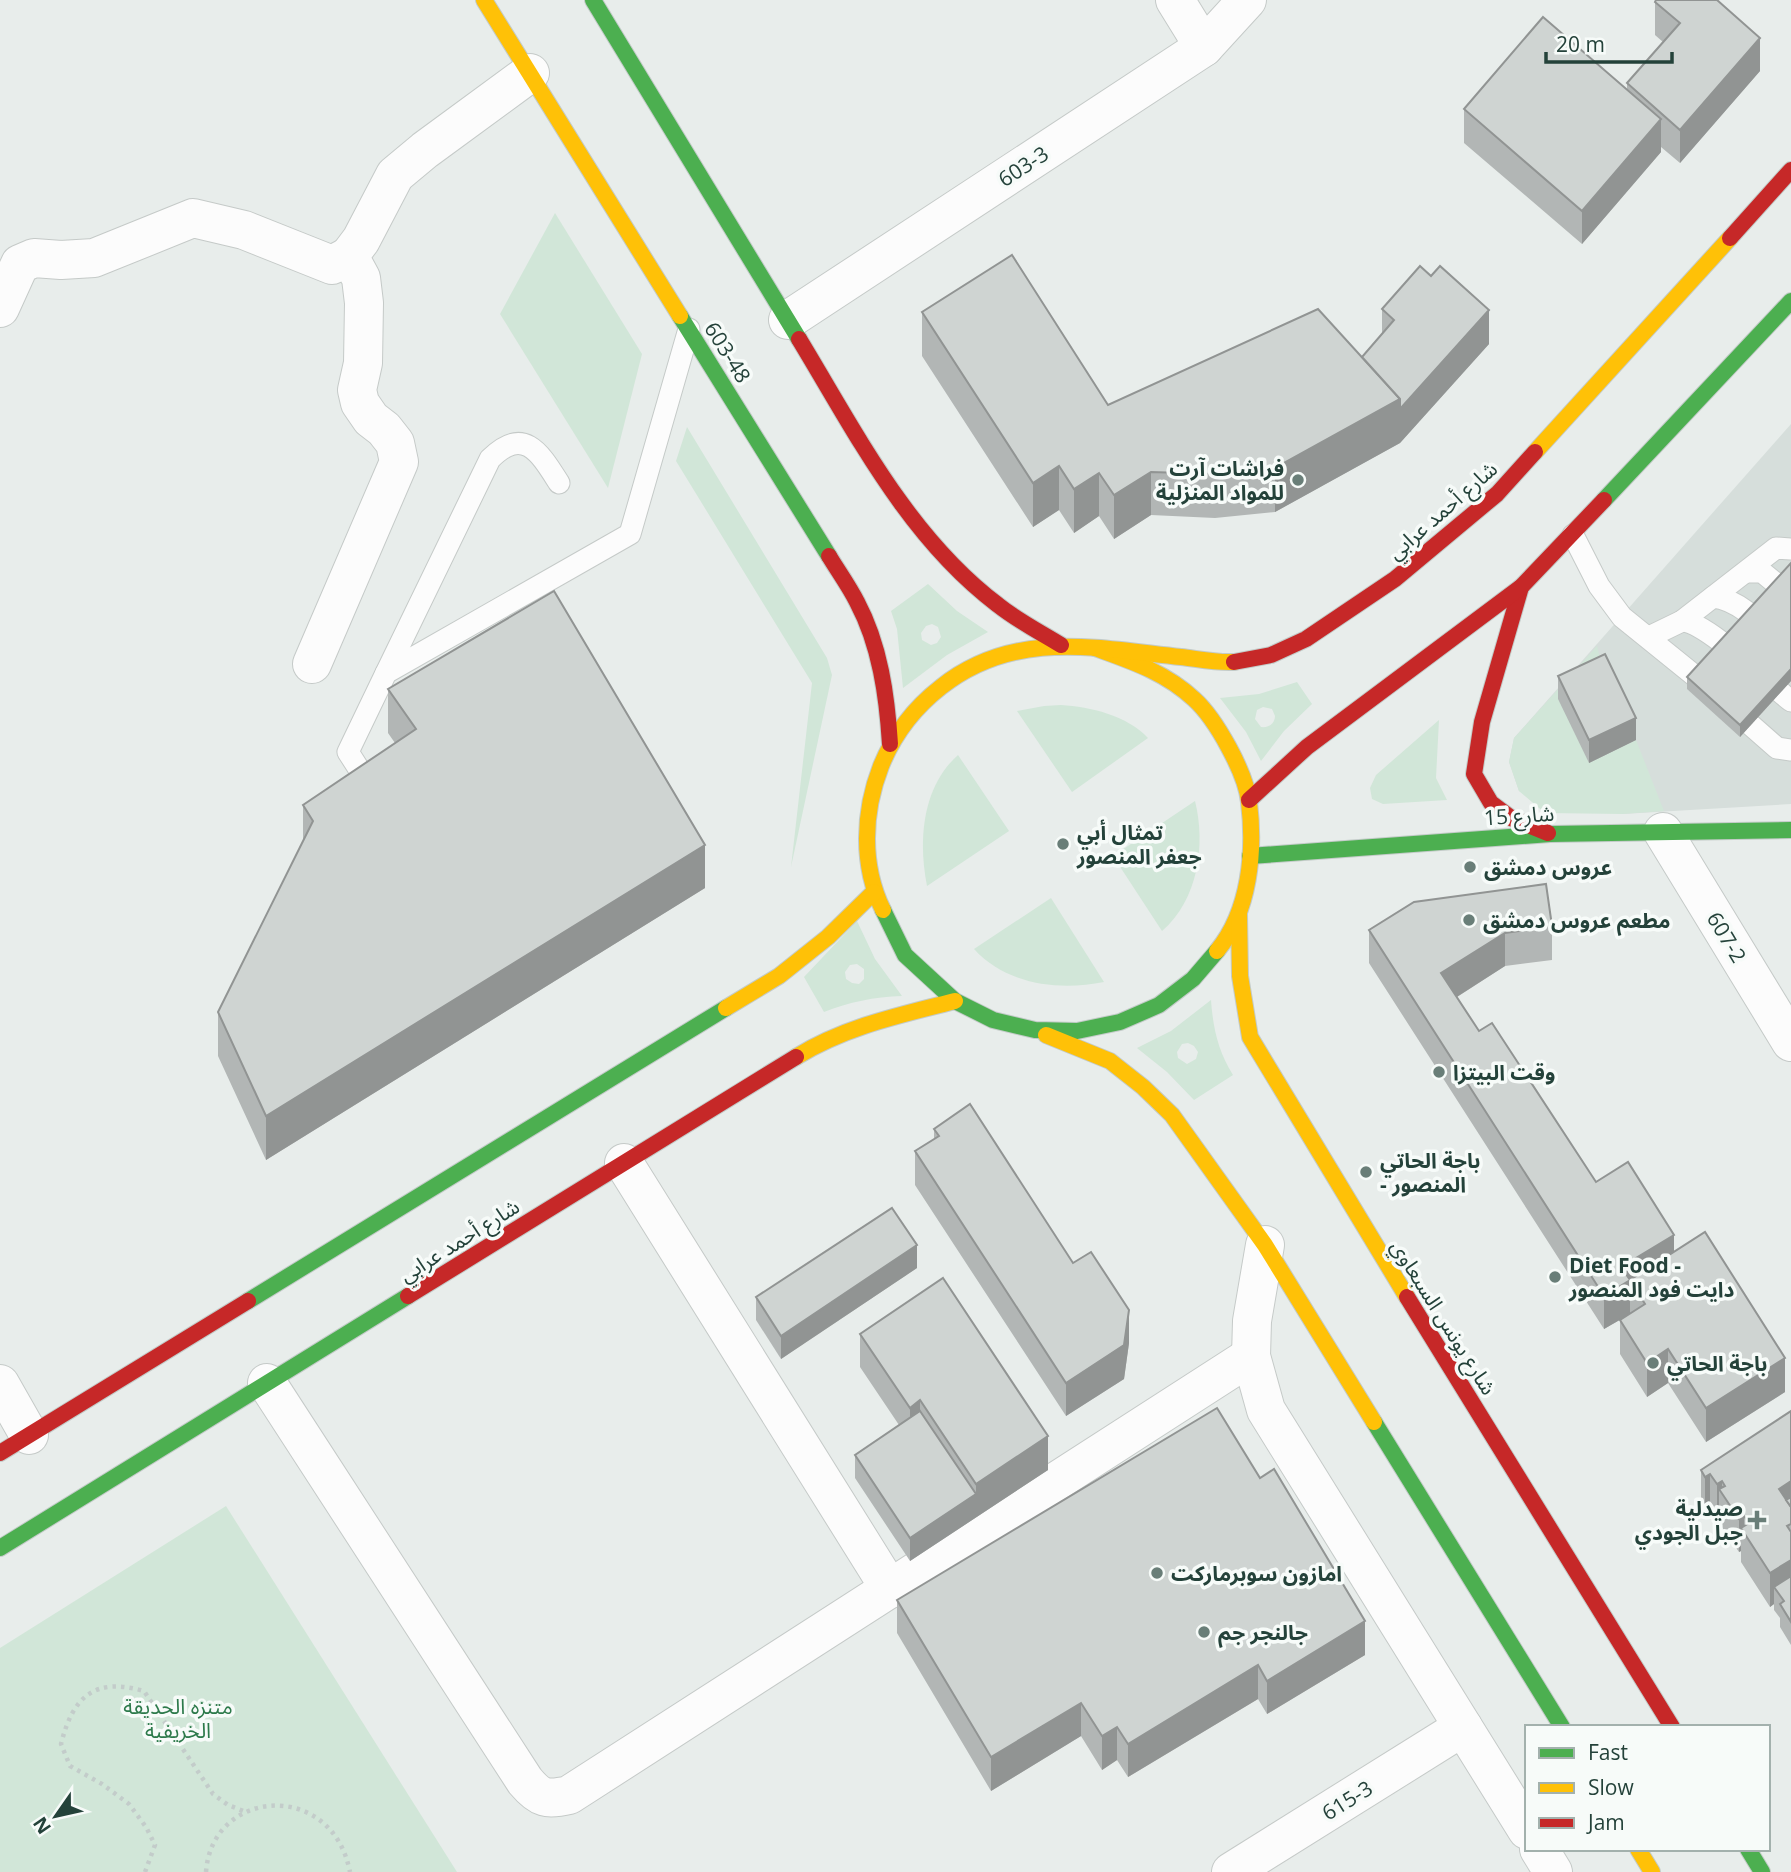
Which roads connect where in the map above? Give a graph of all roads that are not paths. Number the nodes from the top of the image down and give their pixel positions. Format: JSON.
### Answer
{"nodes":[{"id":1,"x":484,"y":0,"type":"edge"},
{"id":2,"x":593,"y":0,"type":"edge"},
{"id":3,"x":1175,"y":0,"type":"edge"},
{"id":4,"x":1247,"y":0,"type":"edge"},
{"id":5,"x":1204,"y":47,"type":"junction"},
{"id":6,"x":530,"y":73,"type":"junction"},
{"id":7,"x":1791,"y":170,"type":"edge"},
{"id":8,"x":349,"y":256,"type":"junction"},
{"id":9,"x":1791,"y":301,"type":"edge"},
{"id":10,"x":0,"y":308,"type":"edge"},
{"id":11,"x":788,"y":320,"type":"junction"},
{"id":12,"x":689,"y":329,"type":"junction"},
{"id":13,"x":559,"y":483,"type":"dead end"},
{"id":14,"x":1573,"y":535,"type":"junction"},
{"id":15,"x":1791,"y":549,"type":"edge"},
{"id":16,"x":1747,"y":572,"type":"junction"},
{"id":17,"x":1521,"y":587,"type":"junction"},
{"id":18,"x":1791,"y":596,"type":"edge"},
{"id":19,"x":1713,"y":597,"type":"junction"},
{"id":20,"x":1682,"y":621,"type":"junction"},
{"id":21,"x":1650,"y":637,"type":"junction"},
{"id":22,"x":1061,"y":645,"type":"junction"},
{"id":23,"x":1095,"y":648,"type":"junction"},
{"id":24,"x":1791,"y":653,"type":"edge"},
{"id":25,"x":312,"y":664,"type":"dead end"},
{"id":26,"x":386,"y":673,"type":"junction"},
{"id":27,"x":1791,"y":701,"type":"edge"},
{"id":28,"x":890,"y":744,"type":"junction"},
{"id":29,"x":1791,"y":750,"type":"edge"},
{"id":30,"x":376,"y":795,"type":"edge"},
{"id":31,"x":1249,"y":800,"type":"junction"},
{"id":32,"x":1791,"y":830,"type":"edge"},
{"id":33,"x":1663,"y":832,"type":"junction"},
{"id":34,"x":1550,"y":834,"type":"junction"},
{"id":35,"x":1250,"y":856,"type":"junction"},
{"id":36,"x":874,"y":892,"type":"junction"},
{"id":37,"x":1240,"y":910,"type":"junction"},
{"id":38,"x":955,"y":1000,"type":"junction"},
{"id":39,"x":1035,"y":1030,"type":"junction"},
{"id":40,"x":1791,"y":1042,"type":"edge"},
{"id":41,"x":624,"y":1163,"type":"junction"},
{"id":42,"x":1265,"y":1245,"type":"junction"},
{"id":43,"x":1251,"y":1356,"type":"junction"},
{"id":44,"x":267,"y":1383,"type":"junction"},
{"id":45,"x":0,"y":1384,"type":"edge"},
{"id":46,"x":15,"y":1444,"type":"edge"},
{"id":47,"x":0,"y":1548,"type":"edge"},
{"id":48,"x":890,"y":1589,"type":"junction"},
{"id":49,"x":1561,"y":1725,"type":"edge"},
{"id":50,"x":1671,"y":1725,"type":"edge"},
{"id":51,"x":1463,"y":1727,"type":"junction"},
{"id":52,"x":1525,"y":1827,"type":"edge"},
{"id":53,"x":1540,"y":1851,"type":"edge"},
{"id":54,"x":1639,"y":1851,"type":"edge"},
{"id":55,"x":1749,"y":1851,"type":"edge"},
{"id":56,"x":1231,"y":1872,"type":"edge"},
{"id":57,"x":1553,"y":1872,"type":"edge"},
{"id":58,"x":1652,"y":1872,"type":"edge"},
{"id":59,"x":1762,"y":1872,"type":"edge"}],
"edges":[{"from":1,"to":6,"type":"main road","name":"603-48"},
{"from":2,"to":11,"type":"main road"},
{"from":3,"to":5,"type":"street"},
{"from":4,"to":5,"type":"street","name":"603-3"},
{"from":5,"to":11,"type":"street","name":"603-3"},
{"from":6,"to":8,"type":"street"},
{"from":6,"to":12,"type":"main road","name":"603-48"},
{"from":7,"to":23,"type":"main road","name":"شارع أحمد عرابي"},
{"from":8,"to":10,"type":"street"},
{"from":8,"to":25,"type":"street"},
{"from":9,"to":14,"type":"main road"},
{"from":11,"to":22,"type":"main road"},
{"from":12,"to":26,"type":"lane"},
{"from":12,"to":28,"type":"main road","name":"603-48"},
{"from":13,"to":26,"type":"lane"},
{"from":14,"to":17,"type":"main road"},
{"from":14,"to":21,"type":"lane"},
{"from":15,"to":16,"type":"lane"},
{"from":16,"to":18,"type":"lane"},
{"from":16,"to":19,"type":"lane"},
{"from":17,"to":31,"type":"main road"},
{"from":17,"to":34,"type":"main road"},
{"from":19,"to":20,"type":"lane"},
{"from":19,"to":24,"type":"lane"},
{"from":20,"to":21,"type":"lane"},
{"from":20,"to":27,"type":"lane"},
{"from":21,"to":29,"type":"lane"},
{"from":22,"to":23,"type":"main road"},
{"from":22,"to":28,"type":"main road"},
{"from":23,"to":31,"type":"main road"},
{"from":26,"to":30,"type":"lane"},
{"from":28,"to":36,"type":"main road"},
{"from":31,"to":35,"type":"main road"},
{"from":32,"to":33,"type":"main road","name":"شارع 15"},
{"from":33,"to":34,"type":"main road","name":"شارع 15"},
{"from":33,"to":40,"type":"street","name":"607-2"},
{"from":34,"to":35,"type":"main road","name":"شارع 15"},
{"from":35,"to":37,"type":"main road"},
{"from":36,"to":38,"type":"main road"},
{"from":36,"to":46,"type":"main road"},
{"from":37,"to":39,"type":"main road"},
{"from":37,"to":50,"type":"main road","name":"شارع يونس السبعاوي"},
{"from":38,"to":39,"type":"main road"},
{"from":38,"to":41,"type":"main road","name":"شارع أحمد عرابي"},
{"from":39,"to":42,"type":"main road"},
{"from":41,"to":44,"type":"main road","name":"شارع أحمد عرابي"},
{"from":41,"to":48,"type":"street"},
{"from":42,"to":43,"type":"street"},
{"from":42,"to":49,"type":"main road"},
{"from":43,"to":48,"type":"street"},
{"from":43,"to":51,"type":"street"},
{"from":44,"to":47,"type":"main road","name":"شارع أحمد عرابي"},
{"from":44,"to":48,"type":"street"},
{"from":45,"to":46,"type":"street"},
{"from":51,"to":52,"type":"street"},
{"from":51,"to":56,"type":"street","name":"615-3"},
{"from":53,"to":57,"type":"street"},
{"from":54,"to":58,"type":"main road"},
{"from":55,"to":59,"type":"main road"}]}
